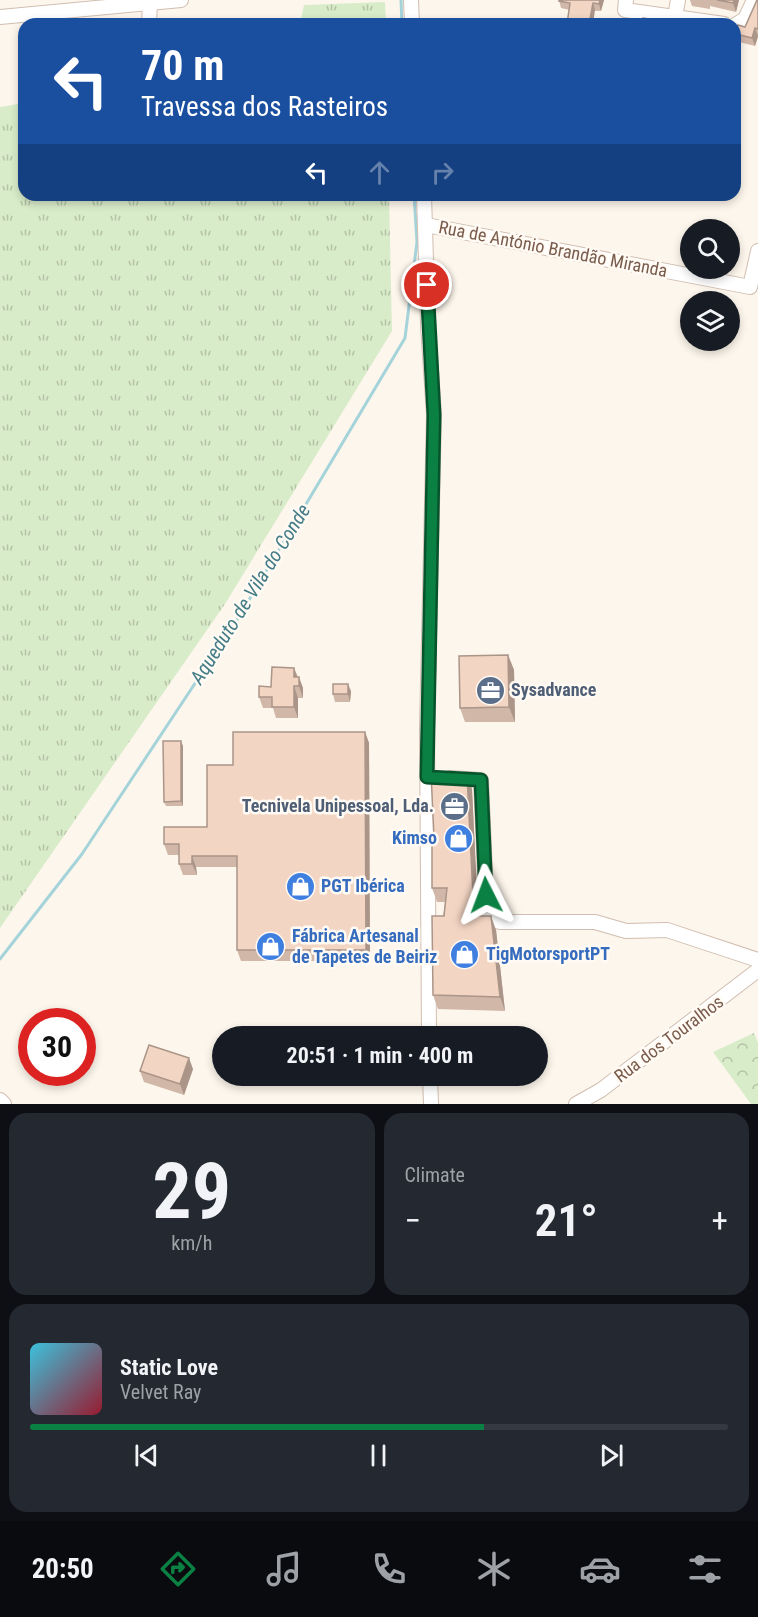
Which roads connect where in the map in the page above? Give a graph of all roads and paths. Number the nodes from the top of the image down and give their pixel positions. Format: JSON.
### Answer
{"nodes":[{"id":1,"x":181,"y":0,"type":"edge"},
{"id":2,"x":626,"y":0,"type":"edge"},
{"id":3,"x":678,"y":0,"type":"edge"},
{"id":4,"x":754,"y":0,"type":"edge"},
{"id":5,"x":154,"y":1,"type":"edge"},
{"id":6,"x":409,"y":2,"type":"edge"},
{"id":7,"x":0,"y":17,"type":"edge"},
{"id":8,"x":675,"y":17,"type":"junction"},
{"id":9,"x":150,"y":18,"type":"edge"},
{"id":10,"x":411,"y":18,"type":"edge"},
{"id":11,"x":680,"y":18,"type":"edge"},
{"id":12,"x":741,"y":21,"type":"edge"},
{"id":13,"x":424,"y":201,"type":"edge"},
{"id":14,"x":426,"y":225,"type":"junction"},
{"id":15,"x":758,"y":251,"type":"edge"},
{"id":16,"x":754,"y":288,"type":"edge"},
{"id":17,"x":427,"y":777,"type":"junction"},
{"id":18,"x":758,"y":960,"type":"edge"},
{"id":19,"x":758,"y":970,"type":"edge"},
{"id":20,"x":429,"y":1026,"type":"edge"},
{"id":21,"x":430,"y":1086,"type":"edge"},
{"id":22,"x":0,"y":1100,"type":"edge"},
{"id":23,"x":4,"y":1104,"type":"edge"},
{"id":24,"x":431,"y":1104,"type":"edge"},
{"id":25,"x":576,"y":1104,"type":"edge"}],
"edges":[{"from":1,"to":5,"type":"street"},
{"from":2,"to":8,"type":"street"},
{"from":3,"to":8,"type":"street"},
{"from":4,"to":12,"type":"street"},
{"from":5,"to":7,"type":"street"},
{"from":5,"to":9,"type":"street"},
{"from":6,"to":10,"type":"street"},
{"from":8,"to":11,"type":"street"},
{"from":13,"to":14,"type":"street"},
{"from":14,"to":16,"type":"street","name":"Rua de António Brandão Miranda"},
{"from":14,"to":17,"type":"street"},
{"from":15,"to":16,"type":"street","name":"Rua de António Brandão Miranda"},
{"from":17,"to":18,"type":"street"},
{"from":17,"to":20,"type":"street"},
{"from":19,"to":25,"type":"street","name":"Rua dos Touralhos"},
{"from":21,"to":24,"type":"street"},
{"from":22,"to":23,"type":"street"}]}
